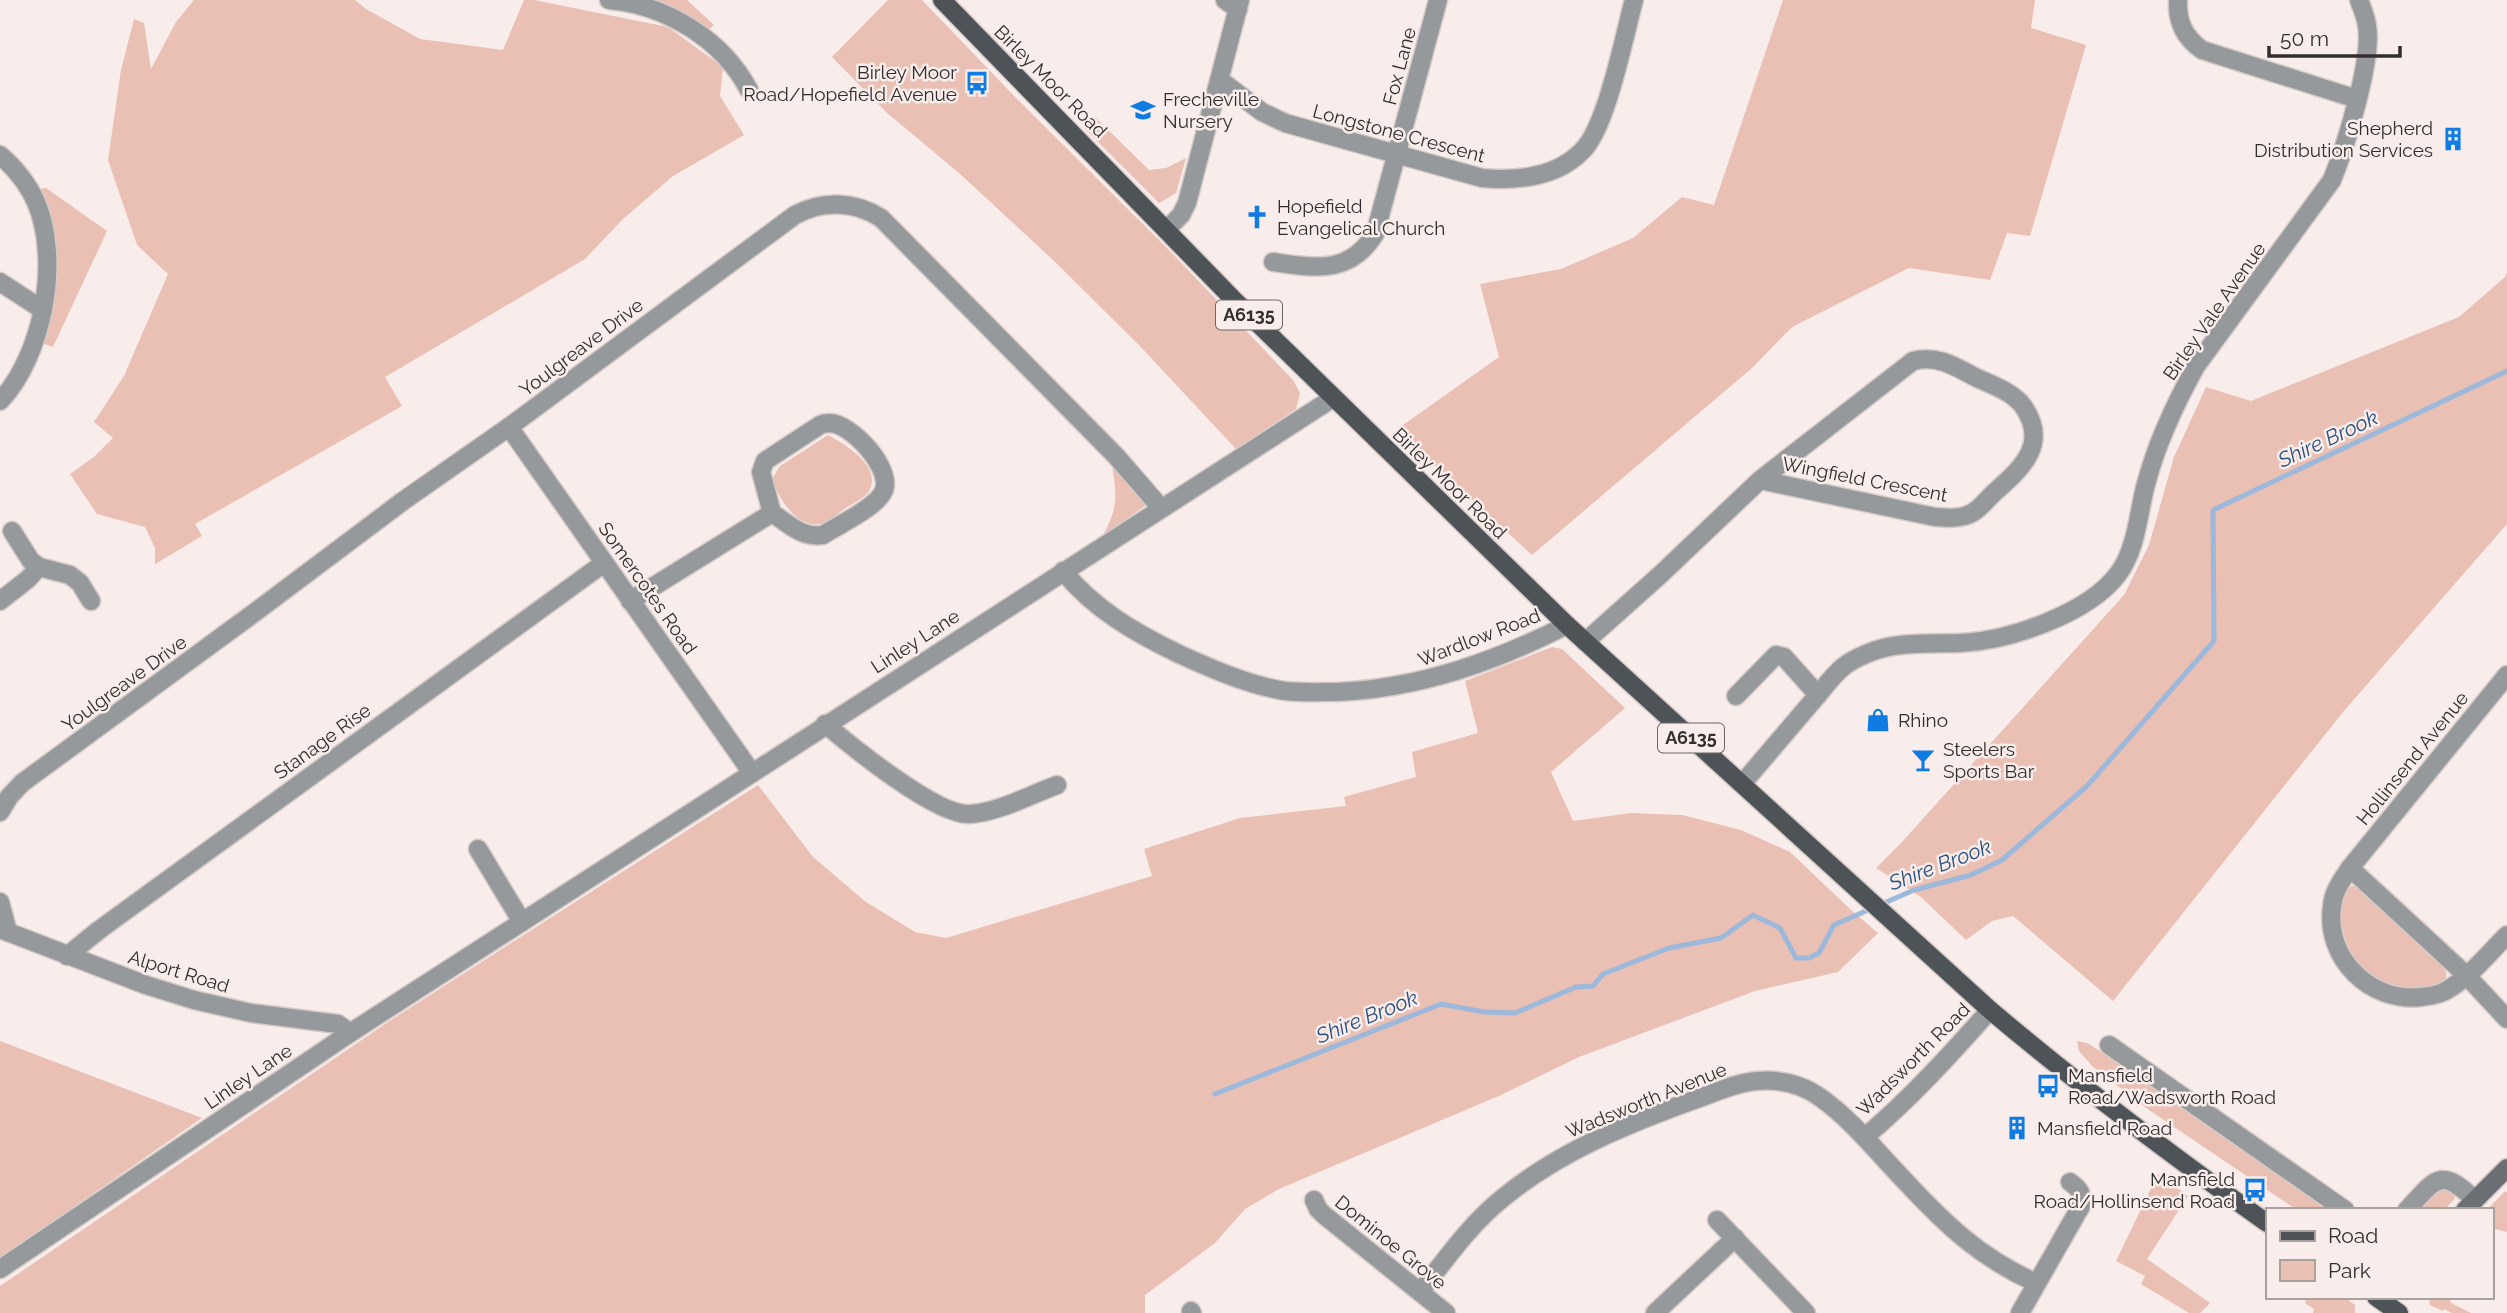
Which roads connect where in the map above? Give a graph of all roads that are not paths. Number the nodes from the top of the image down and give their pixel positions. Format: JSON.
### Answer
{"nodes":[{"id":1,"x":609,"y":0,"type":"edge"},
{"id":2,"x":942,"y":0,"type":"edge"},
{"id":3,"x":1438,"y":0,"type":"edge"},
{"id":4,"x":1634,"y":0,"type":"edge"},
{"id":5,"x":2178,"y":0,"type":"edge"},
{"id":6,"x":2359,"y":0,"type":"edge"},
{"id":7,"x":1234,"y":3,"type":"edge"},
{"id":8,"x":1220,"y":80,"type":"junction"},
{"id":9,"x":749,"y":90,"type":"dead end"},
{"id":10,"x":2357,"y":99,"type":"junction"},
{"id":11,"x":1396,"y":154,"type":"junction"},
{"id":12,"x":0,"y":155,"type":"edge"},
{"id":13,"x":1166,"y":230,"type":"junction"},
{"id":14,"x":1273,"y":262,"type":"dead end"},
{"id":15,"x":0,"y":282,"type":"edge"},
{"id":16,"x":43,"y":310,"type":"junction"},
{"id":17,"x":1333,"y":398,"type":"junction"},
{"id":18,"x":0,"y":401,"type":"edge"},
{"id":19,"x":509,"y":428,"type":"junction"},
{"id":20,"x":1760,"y":480,"type":"junction"},
{"id":21,"x":1161,"y":508,"type":"junction"},
{"id":22,"x":772,"y":513,"type":"junction"},
{"id":23,"x":12,"y":531,"type":"dead end"},
{"id":24,"x":604,"y":563,"type":"junction"},
{"id":25,"x":39,"y":567,"type":"junction"},
{"id":26,"x":1063,"y":571,"type":"junction"},
{"id":27,"x":0,"y":601,"type":"edge"},
{"id":28,"x":91,"y":601,"type":"dead end"},
{"id":29,"x":630,"y":601,"type":"junction"},
{"id":30,"x":1567,"y":625,"type":"junction"},
{"id":31,"x":1585,"y":642,"type":"junction"},
{"id":32,"x":2507,"y":674,"type":"edge"},
{"id":33,"x":1736,"y":695,"type":"dead end"},
{"id":34,"x":1818,"y":695,"type":"junction"},
{"id":35,"x":825,"y":724,"type":"junction"},
{"id":36,"x":752,"y":773,"type":"junction"},
{"id":37,"x":1742,"y":784,"type":"junction"},
{"id":38,"x":1057,"y":785,"type":"dead end"},
{"id":39,"x":0,"y":812,"type":"edge"},
{"id":40,"x":478,"y":849,"type":"dead end"},
{"id":41,"x":2350,"y":868,"type":"junction"},
{"id":42,"x":0,"y":902,"type":"edge"},
{"id":43,"x":522,"y":922,"type":"junction"},
{"id":44,"x":4,"y":931,"type":"edge"},
{"id":45,"x":2507,"y":935,"type":"edge"},
{"id":46,"x":67,"y":956,"type":"junction"},
{"id":47,"x":2466,"y":975,"type":"junction"},
{"id":48,"x":1990,"y":1010,"type":"junction"},
{"id":49,"x":2507,"y":1019,"type":"edge"},
{"id":50,"x":350,"y":1032,"type":"junction"},
{"id":51,"x":2109,"y":1045,"type":"dead end"},
{"id":52,"x":1865,"y":1137,"type":"junction"},
{"id":53,"x":2507,"y":1168,"type":"edge"},
{"id":54,"x":2070,"y":1182,"type":"dead end"},
{"id":55,"x":1314,"y":1200,"type":"dead end"},
{"id":56,"x":2470,"y":1205,"type":"edge"},
{"id":57,"x":2342,"y":1208,"type":"edge"},
{"id":58,"x":2409,"y":1208,"type":"edge"},
{"id":59,"x":1717,"y":1220,"type":"dead end"},
{"id":60,"x":2266,"y":1222,"type":"edge"},
{"id":61,"x":1735,"y":1238,"type":"junction"},
{"id":62,"x":0,"y":1269,"type":"edge"},
{"id":63,"x":2036,"y":1283,"type":"junction"},
{"id":64,"x":1420,"y":1292,"type":"junction"},
{"id":65,"x":2380,"y":1302,"type":"edge"},
{"id":66,"x":1446,"y":1313,"type":"edge"},
{"id":67,"x":1655,"y":1313,"type":"edge"},
{"id":68,"x":1806,"y":1313,"type":"edge"},
{"id":69,"x":2020,"y":1313,"type":"edge"},
{"id":70,"x":2399,"y":1313,"type":"edge"}],
"edges":[{"from":1,"to":9,"type":"street"},
{"from":2,"to":13,"type":"main road","name":"Birley Moor Road","number":"A6135"},
{"from":3,"to":11,"type":"street","name":"Fox Lane"},
{"from":4,"to":11,"type":"street","name":"Longstone Crescent"},
{"from":5,"to":10,"type":"street"},
{"from":6,"to":10,"type":"street","name":"Birley Vale Avenue"},
{"from":7,"to":8,"type":"street"},
{"from":8,"to":11,"type":"street","name":"Longstone Crescent"},
{"from":8,"to":13,"type":"street"},
{"from":10,"to":34,"type":"street","name":"Birley Vale Avenue"},
{"from":11,"to":14,"type":"street","name":"Fox Lane"},
{"from":12,"to":16,"type":"street"},
{"from":13,"to":17,"type":"main road","name":"Birley Moor Road","number":"A6135"},
{"from":15,"to":16,"type":"street"},
{"from":16,"to":18,"type":"street"},
{"from":17,"to":21,"type":"street","name":"Linley Lane"},
{"from":17,"to":30,"type":"main road","name":"Birley Moor Road","number":"A6135"},
{"from":19,"to":21,"type":"street","name":"Youlgreave Drive"},
{"from":19,"to":24,"type":"street","name":"Somercotes Road"},
{"from":19,"to":39,"type":"street","name":"Youlgreave Drive"},
{"from":20,"to":20,"type":"street","name":"Wingfield Crescent"},
{"from":20,"to":31,"type":"street","name":"Wingfield Crescent"},
{"from":21,"to":26,"type":"street","name":"Linley Lane"},
{"from":22,"to":22,"type":"street"},
{"from":22,"to":29,"type":"street"},
{"from":23,"to":25,"type":"street"},
{"from":24,"to":29,"type":"street","name":"Somercotes Road"},
{"from":24,"to":46,"type":"street","name":"Stanage Rise"},
{"from":25,"to":27,"type":"street"},
{"from":25,"to":28,"type":"street"},
{"from":26,"to":30,"type":"street","name":"Wardlow Road"},
{"from":26,"to":35,"type":"street","name":"Linley Lane"},
{"from":29,"to":36,"type":"street","name":"Somercotes Road"},
{"from":30,"to":31,"type":"main road","name":"Birley Moor Road","number":"A6135"},
{"from":31,"to":37,"type":"main road","name":"Birley Moor Road","number":"A6135"},
{"from":32,"to":41,"type":"street","name":"Hollinsend Avenue"},
{"from":33,"to":34,"type":"street"},
{"from":34,"to":37,"type":"street","name":"Birley Vale Avenue"},
{"from":35,"to":36,"type":"street","name":"Linley Lane"},
{"from":35,"to":38,"type":"street"},
{"from":36,"to":43,"type":"street","name":"Linley Lane"},
{"from":37,"to":48,"type":"main road","name":"Birley Moor Road","number":"A6135"},
{"from":40,"to":43,"type":"street"},
{"from":41,"to":47,"type":"street"},
{"from":41,"to":47,"type":"street","name":"Hollinsend Avenue"},
{"from":42,"to":44,"type":"street"},
{"from":43,"to":50,"type":"street","name":"Linley Lane"},
{"from":44,"to":46,"type":"street","name":"Alport Road"},
{"from":45,"to":47,"type":"street","name":"Hollinsend Avenue"},
{"from":46,"to":50,"type":"street","name":"Alport Road"},
{"from":47,"to":49,"type":"street"},
{"from":48,"to":52,"type":"street","name":"Wadsworth Road"},
{"from":48,"to":60,"type":"main road","number":"A6135"},
{"from":50,"to":62,"type":"street","name":"Linley Lane"},
{"from":51,"to":57,"type":"street"},
{"from":52,"to":63,"type":"street","name":"Wadsworth Avenue"},
{"from":52,"to":64,"type":"street","name":"Wadsworth Avenue"},
{"from":53,"to":56,"type":"main road"},
{"from":54,"to":63,"type":"street"},
{"from":55,"to":64,"type":"street","name":"Dominoe Grove"},
{"from":56,"to":58,"type":"street"},
{"from":59,"to":61,"type":"street"},
{"from":61,"to":67,"type":"street"},
{"from":61,"to":68,"type":"street"},
{"from":63,"to":69,"type":"street"},
{"from":64,"to":66,"type":"street","name":"Dominoe Grove"},
{"from":65,"to":70,"type":"main road"}]}
